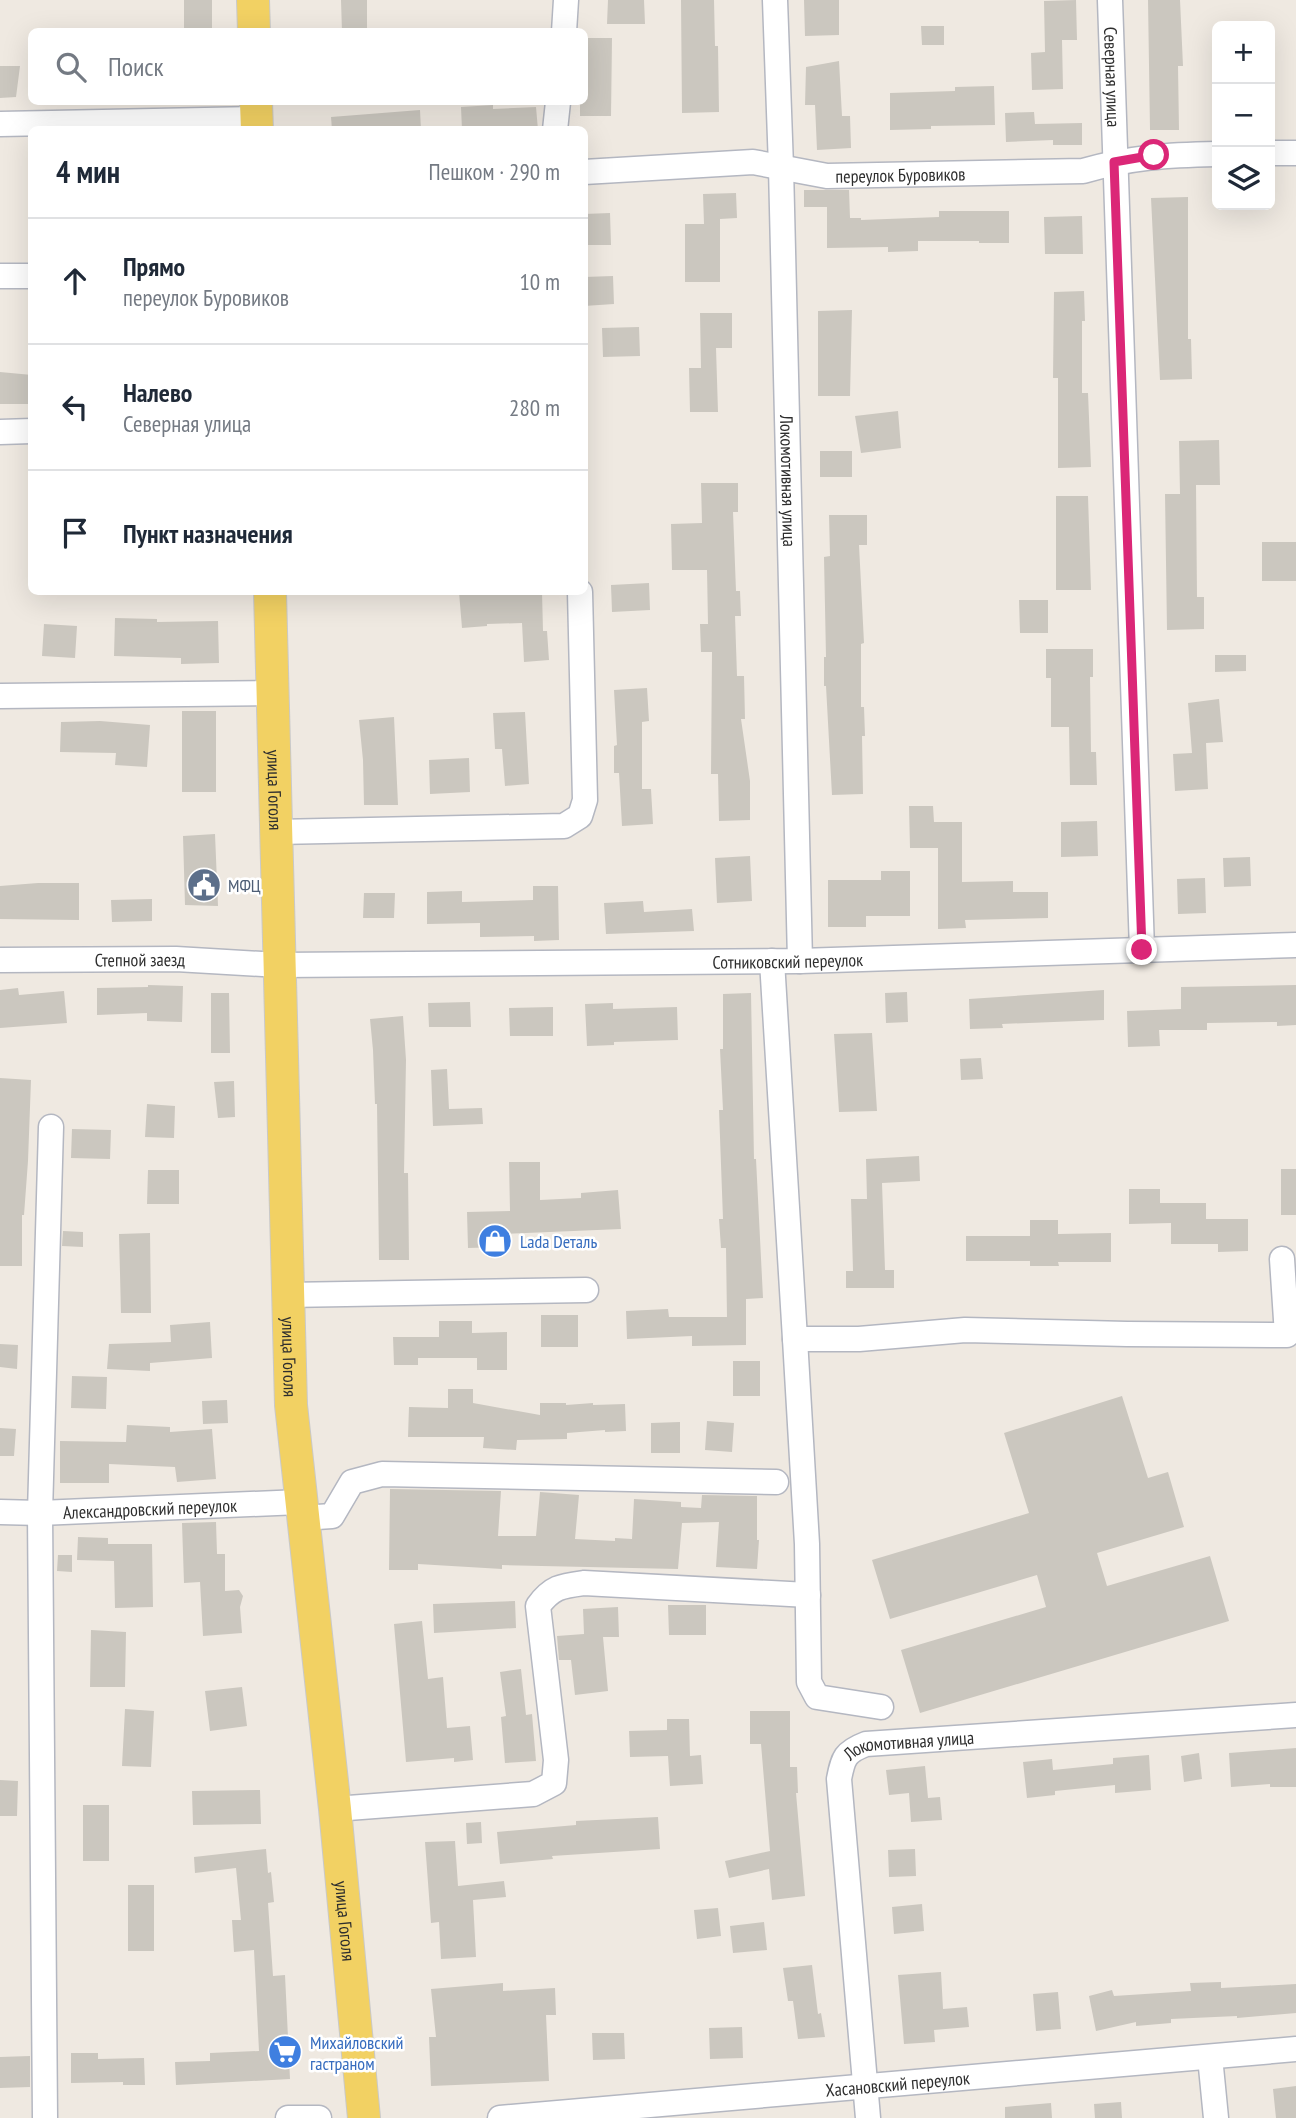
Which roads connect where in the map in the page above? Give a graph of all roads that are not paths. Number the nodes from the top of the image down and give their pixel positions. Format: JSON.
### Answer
{"nodes":[{"id":1,"x":253,"y":0,"type":"edge"},
{"id":2,"x":566,"y":0,"type":"edge"},
{"id":3,"x":775,"y":0,"type":"edge"},
{"id":4,"x":1110,"y":0,"type":"edge"},
{"id":5,"x":254,"y":28,"type":"edge"},
{"id":6,"x":564,"y":28,"type":"edge"},
{"id":7,"x":558,"y":105,"type":"edge"},
{"id":8,"x":257,"y":117,"type":"edge"},
{"id":9,"x":0,"y":124,"type":"edge"},
{"id":10,"x":555,"y":126,"type":"edge"},
{"id":11,"x":1275,"y":153,"type":"edge"},
{"id":12,"x":1296,"y":153,"type":"edge"},
{"id":13,"x":1212,"y":154,"type":"edge"},
{"id":14,"x":1114,"y":162,"type":"junction"},
{"id":15,"x":781,"y":167,"type":"junction"},
{"id":16,"x":588,"y":173,"type":"edge"},
{"id":17,"x":0,"y":276,"type":"edge"},
{"id":18,"x":28,"y":276,"type":"edge"},
{"id":19,"x":28,"y":431,"type":"edge"},
{"id":20,"x":0,"y":432,"type":"edge"},
{"id":21,"x":270,"y":595,"type":"edge"},
{"id":22,"x":580,"y":595,"type":"edge"},
{"id":23,"x":272,"y":693,"type":"junction"},
{"id":24,"x":0,"y":696,"type":"edge"},
{"id":25,"x":276,"y":832,"type":"junction"},
{"id":26,"x":1296,"y":946,"type":"edge"},
{"id":27,"x":1142,"y":950,"type":"junction"},
{"id":28,"x":0,"y":960,"type":"edge"},
{"id":29,"x":772,"y":961,"type":"junction"},
{"id":30,"x":800,"y":961,"type":"junction"},
{"id":31,"x":279,"y":965,"type":"junction"},
{"id":32,"x":51,"y":1127,"type":"dead end"},
{"id":33,"x":1282,"y":1259,"type":"dead end"},
{"id":34,"x":586,"y":1290,"type":"dead end"},
{"id":35,"x":286,"y":1295,"type":"junction"},
{"id":36,"x":795,"y":1339,"type":"junction"},
{"id":37,"x":776,"y":1482,"type":"dead end"},
{"id":38,"x":301,"y":1510,"type":"junction"},
{"id":39,"x":0,"y":1512,"type":"edge"},
{"id":40,"x":40,"y":1513,"type":"junction"},
{"id":41,"x":808,"y":1595,"type":"junction"},
{"id":42,"x":881,"y":1707,"type":"dead end"},
{"id":43,"x":1296,"y":1715,"type":"edge"},
{"id":44,"x":335,"y":1809,"type":"junction"},
{"id":45,"x":1296,"y":2049,"type":"edge"},
{"id":46,"x":1210,"y":2057,"type":"junction"},
{"id":47,"x":865,"y":2087,"type":"junction"},
{"id":48,"x":577,"y":2115,"type":"edge"},
{"id":49,"x":45,"y":2118,"type":"edge"},
{"id":50,"x":288,"y":2118,"type":"edge"},
{"id":51,"x":319,"y":2118,"type":"edge"},
{"id":52,"x":364,"y":2118,"type":"edge"},
{"id":53,"x":500,"y":2118,"type":"edge"},
{"id":54,"x":869,"y":2118,"type":"edge"},
{"id":55,"x":1216,"y":2118,"type":"edge"}],
"edges":[{"from":1,"to":5,"type":"main road"},
{"from":2,"to":6,"type":"street"},
{"from":3,"to":15,"type":"street","name":"Локомотивная улица"},
{"from":4,"to":14,"type":"street","name":"Северная улица"},
{"from":7,"to":10,"type":"street"},
{"from":8,"to":9,"type":"street"},
{"from":11,"to":12,"type":"street"},
{"from":13,"to":14,"type":"street","name":"переулок Буровиков"},
{"from":14,"to":15,"type":"street","name":"переулок Буровиков"},
{"from":14,"to":27,"type":"street","name":"Северная улица"},
{"from":15,"to":16,"type":"street","name":"переулок Буровиков"},
{"from":15,"to":30,"type":"street","name":"Локомотивная улица"},
{"from":17,"to":18,"type":"street"},
{"from":19,"to":20,"type":"street"},
{"from":21,"to":23,"type":"main road","name":"улица Гоголя"},
{"from":22,"to":25,"type":"street"},
{"from":23,"to":24,"type":"street"},
{"from":23,"to":25,"type":"main road","name":"улица Гоголя"},
{"from":25,"to":31,"type":"main road","name":"улица Гоголя"},
{"from":26,"to":27,"type":"street","name":"Сотниковский переулок"},
{"from":27,"to":30,"type":"street","name":"Сотниковский переулок"},
{"from":28,"to":31,"type":"street","name":"Степной заезд"},
{"from":29,"to":30,"type":"street","name":"Сотниковский переулок"},
{"from":29,"to":31,"type":"street","name":"Сотниковский переулок"},
{"from":29,"to":36,"type":"street"},
{"from":31,"to":35,"type":"main road","name":"улица Гоголя"},
{"from":32,"to":40,"type":"street"},
{"from":33,"to":36,"type":"street"},
{"from":34,"to":35,"type":"street"},
{"from":35,"to":38,"type":"main road","name":"улица Гоголя"},
{"from":36,"to":41,"type":"street"},
{"from":37,"to":38,"type":"street","name":"Александровский переулок"},
{"from":38,"to":40,"type":"street","name":"Александровский переулок"},
{"from":38,"to":44,"type":"main road","name":"улица Гоголя"},
{"from":39,"to":40,"type":"street","name":"Александровский переулок"},
{"from":40,"to":49,"type":"street"},
{"from":41,"to":42,"type":"street"},
{"from":41,"to":44,"type":"street"},
{"from":43,"to":47,"type":"street","name":"Локомотивная улица"},
{"from":44,"to":52,"type":"main road","name":"улица Гоголя"},
{"from":45,"to":46,"type":"street","name":"Хасановский переулок"},
{"from":46,"to":47,"type":"street","name":"Хасановский переулок"},
{"from":46,"to":55,"type":"street"},
{"from":47,"to":48,"type":"street","name":"Хасановский переулок"},
{"from":47,"to":54,"type":"street","name":"Локомотивная улица"},
{"from":48,"to":53,"type":"street","name":"Хасановский переулок"},
{"from":50,"to":51,"type":"street"}]}
